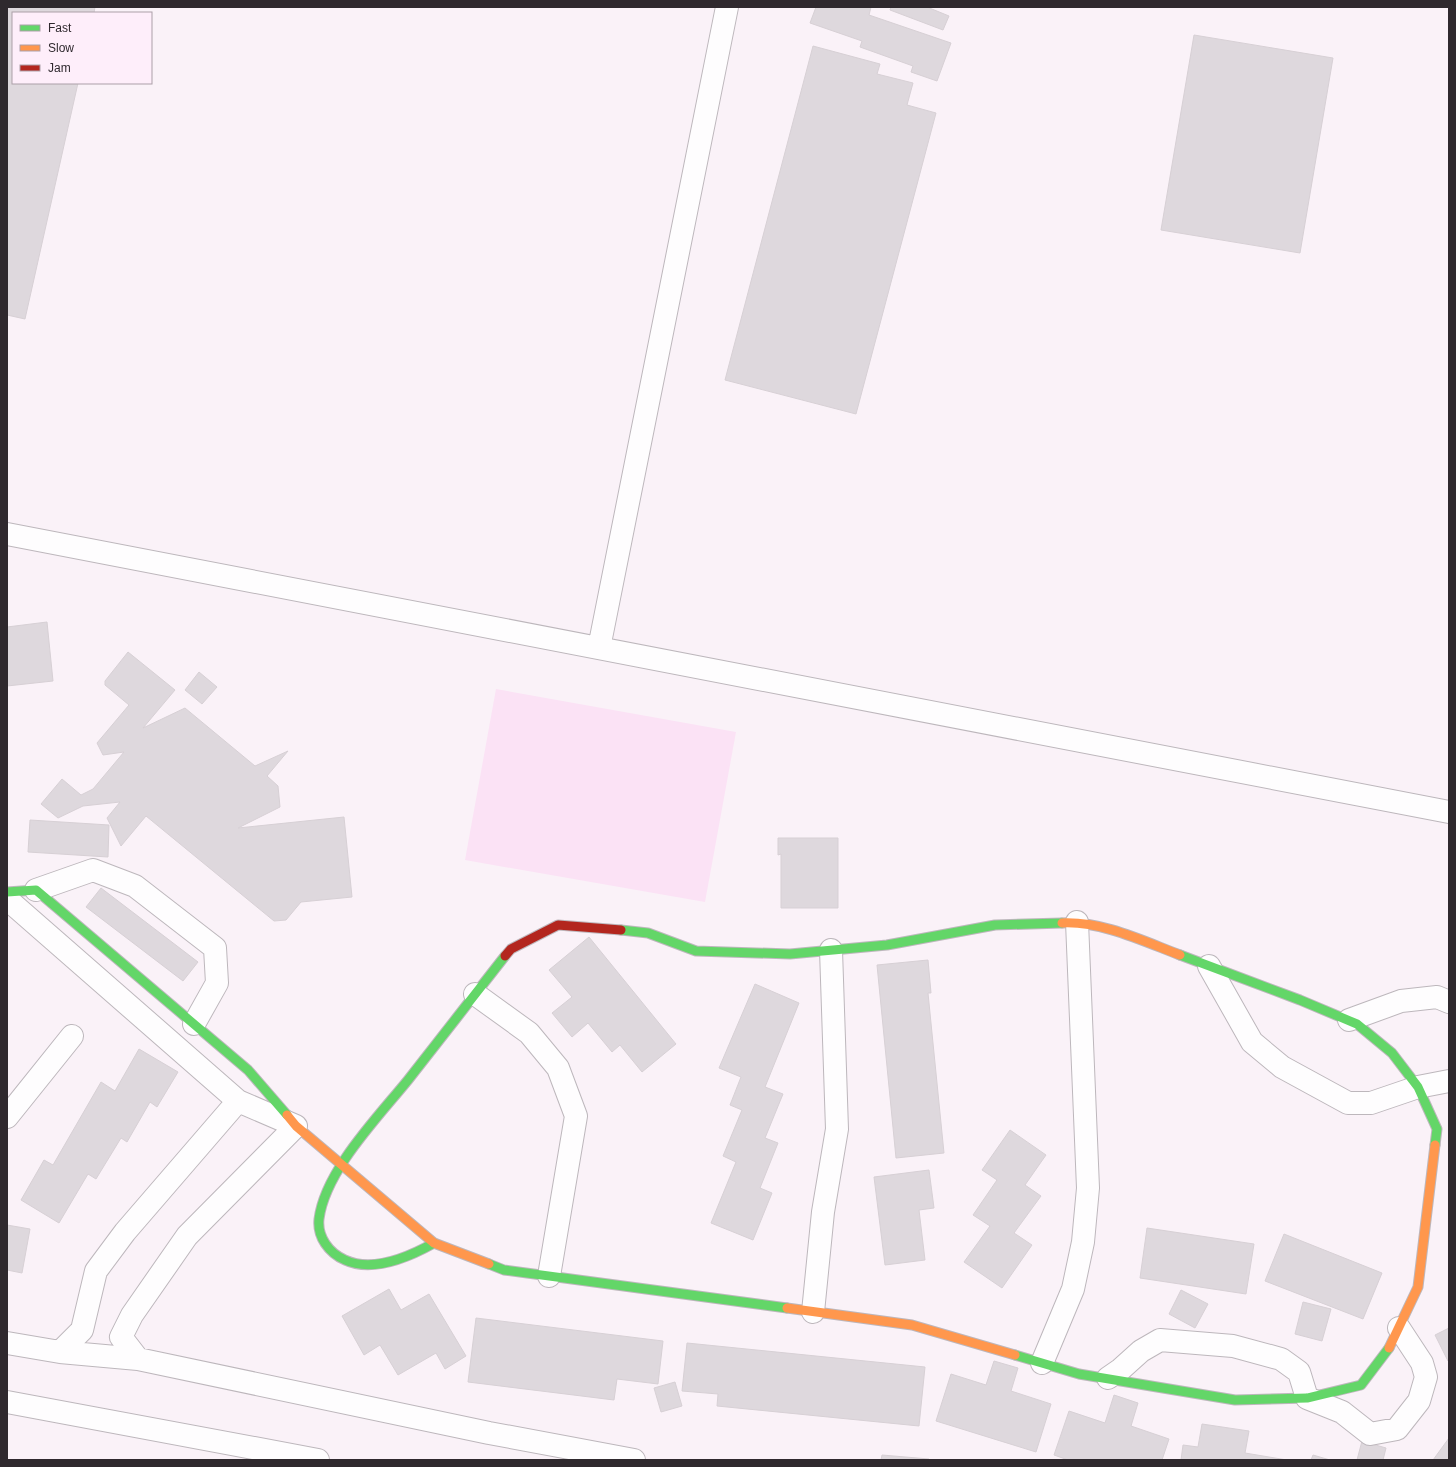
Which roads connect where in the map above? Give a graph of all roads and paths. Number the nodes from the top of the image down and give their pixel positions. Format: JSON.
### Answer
{"nodes":[{"id":1,"x":727,"y":7,"type":"edge"},
{"id":2,"x":7,"y":534,"type":"edge"},
{"id":3,"x":599,"y":648,"type":"junction"},
{"id":4,"x":1449,"y":812,"type":"edge"},
{"id":5,"x":36,"y":890,"type":"junction"},
{"id":6,"x":7,"y":892,"type":"edge"},
{"id":7,"x":7,"y":899,"type":"edge"},
{"id":8,"x":1077,"y":922,"type":"junction"},
{"id":9,"x":831,"y":950,"type":"junction"},
{"id":10,"x":1209,"y":966,"type":"junction"},
{"id":11,"x":475,"y":994,"type":"junction"},
{"id":12,"x":1449,"y":1002,"type":"edge"},
{"id":13,"x":1349,"y":1020,"type":"junction"},
{"id":14,"x":194,"y":1024,"type":"junction"},
{"id":15,"x":72,"y":1036,"type":"dead end"},
{"id":16,"x":1449,"y":1081,"type":"edge"},
{"id":17,"x":1418,"y":1087,"type":"junction"},
{"id":18,"x":238,"y":1101,"type":"junction"},
{"id":19,"x":7,"y":1117,"type":"edge"},
{"id":20,"x":296,"y":1126,"type":"junction"},
{"id":21,"x":341,"y":1164,"type":"junction"},
{"id":22,"x":434,"y":1243,"type":"junction"},
{"id":23,"x":549,"y":1276,"type":"junction"},
{"id":24,"x":813,"y":1312,"type":"junction"},
{"id":25,"x":1399,"y":1328,"type":"junction"},
{"id":26,"x":7,"y":1343,"type":"edge"},
{"id":27,"x":60,"y":1352,"type":"junction"},
{"id":28,"x":138,"y":1359,"type":"junction"},
{"id":29,"x":1042,"y":1363,"type":"junction"},
{"id":30,"x":1108,"y":1378,"type":"junction"},
{"id":31,"x":1307,"y":1398,"type":"junction"},
{"id":32,"x":7,"y":1402,"type":"edge"},
{"id":33,"x":318,"y":1460,"type":"edge"},
{"id":34,"x":634,"y":1460,"type":"edge"}],
"edges":[{"from":1,"to":3,"type":"street"},
{"from":2,"to":3,"type":"street"},
{"from":3,"to":4,"type":"street"},
{"from":5,"to":6,"type":"street"},
{"from":5,"to":14,"type":"street"},
{"from":5,"to":14,"type":"street"},
{"from":7,"to":18,"type":"street"},
{"from":8,"to":9,"type":"street"},
{"from":8,"to":10,"type":"street"},
{"from":8,"to":29,"type":"street"},
{"from":9,"to":11,"type":"street"},
{"from":9,"to":24,"type":"street"},
{"from":10,"to":13,"type":"street"},
{"from":10,"to":17,"type":"street"},
{"from":11,"to":21,"type":"street"},
{"from":11,"to":23,"type":"street"},
{"from":12,"to":13,"type":"street"},
{"from":13,"to":17,"type":"street"},
{"from":14,"to":20,"type":"street"},
{"from":15,"to":19,"type":"street"},
{"from":16,"to":17,"type":"street"},
{"from":17,"to":25,"type":"street"},
{"from":18,"to":20,"type":"street"},
{"from":18,"to":27,"type":"street"},
{"from":20,"to":21,"type":"street"},
{"from":20,"to":28,"type":"street"},
{"from":21,"to":22,"type":"street"},
{"from":21,"to":22,"type":"street"},
{"from":22,"to":23,"type":"street"},
{"from":23,"to":24,"type":"street"},
{"from":24,"to":29,"type":"street"},
{"from":25,"to":31,"type":"street"},
{"from":25,"to":31,"type":"street"},
{"from":26,"to":27,"type":"street"},
{"from":27,"to":28,"type":"street"},
{"from":28,"to":34,"type":"street"},
{"from":29,"to":30,"type":"street"},
{"from":30,"to":31,"type":"street"},
{"from":30,"to":31,"type":"street"},
{"from":32,"to":33,"type":"street"}]}
